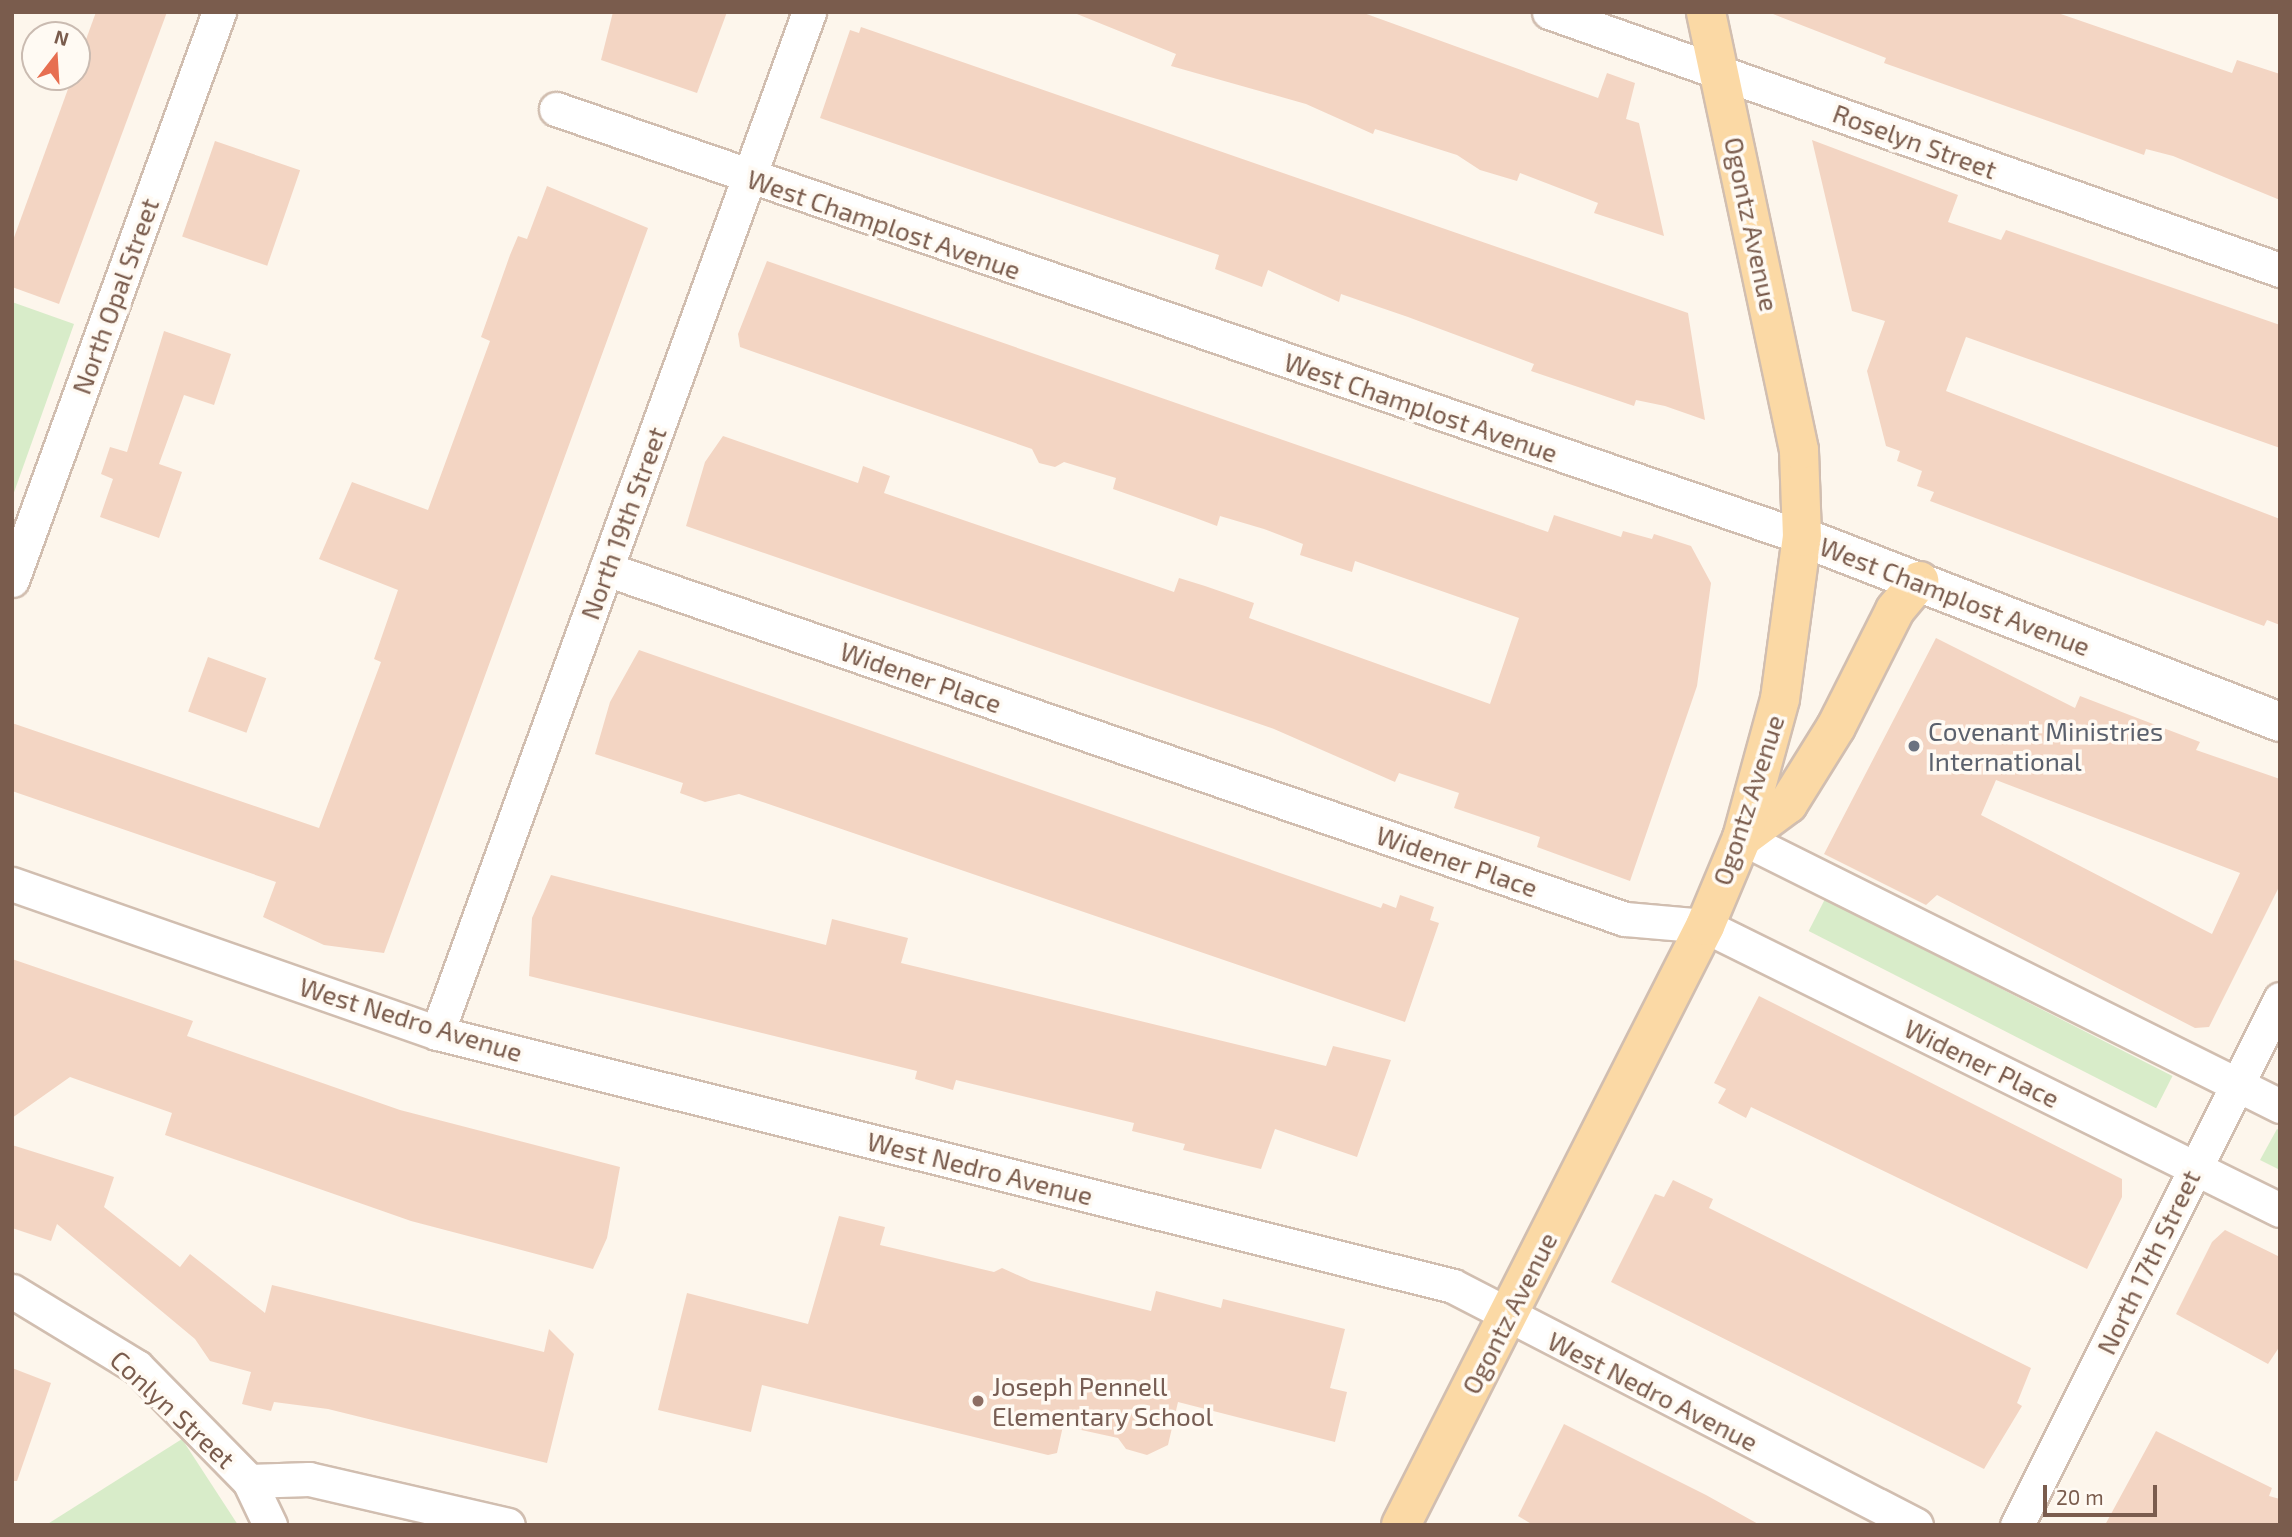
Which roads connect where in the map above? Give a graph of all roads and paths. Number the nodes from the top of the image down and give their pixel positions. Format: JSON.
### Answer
{"nodes":[{"id":1,"x":219,"y":12,"type":"edge"},
{"id":2,"x":809,"y":12,"type":"edge"},
{"id":3,"x":1549,"y":12,"type":"edge"},
{"id":4,"x":1706,"y":12,"type":"edge"},
{"id":5,"x":1720,"y":72,"type":"junction"},
{"id":6,"x":556,"y":109,"type":"dead end"},
{"id":7,"x":748,"y":177,"type":"junction"},
{"id":8,"x":2280,"y":270,"type":"edge"},
{"id":9,"x":1802,"y":537,"type":"junction"},
{"id":10,"x":607,"y":569,"type":"junction"},
{"id":11,"x":12,"y":580,"type":"edge"},
{"id":12,"x":1919,"y":581,"type":"junction"},
{"id":13,"x":2280,"y":722,"type":"edge"},
{"id":14,"x":1742,"y":838,"type":"junction"},
{"id":15,"x":12,"y":884,"type":"edge"},
{"id":16,"x":1705,"y":926,"type":"junction"},
{"id":17,"x":2280,"y":999,"type":"edge"},
{"id":18,"x":437,"y":1033,"type":"junction"},
{"id":19,"x":2236,"y":1085,"type":"junction"},
{"id":20,"x":2280,"y":1106,"type":"edge"},
{"id":21,"x":2194,"y":1167,"type":"junction"},
{"id":22,"x":2280,"y":1210,"type":"edge"},
{"id":23,"x":12,"y":1291,"type":"edge"},
{"id":24,"x":1506,"y":1317,"type":"junction"},
{"id":25,"x":249,"y":1481,"type":"junction"},
{"id":26,"x":270,"y":1525,"type":"edge"},
{"id":27,"x":508,"y":1525,"type":"edge"},
{"id":28,"x":1401,"y":1525,"type":"edge"},
{"id":29,"x":1916,"y":1525,"type":"edge"},
{"id":30,"x":2017,"y":1525,"type":"edge"}],
"edges":[{"from":1,"to":11,"type":"street","name":"North Opal Street"},
{"from":2,"to":7,"type":"street","name":"North 19th Street"},
{"from":3,"to":5,"type":"street","name":"Roselyn Street"},
{"from":4,"to":5,"type":"main road","name":"Ogontz Avenue"},
{"from":5,"to":8,"type":"street","name":"Roselyn Street"},
{"from":5,"to":9,"type":"main road","name":"Ogontz Avenue"},
{"from":6,"to":7,"type":"street","name":"West Champlost Avenue"},
{"from":7,"to":9,"type":"street","name":"West Champlost Avenue"},
{"from":7,"to":10,"type":"street","name":"North 19th Street"},
{"from":9,"to":12,"type":"street","name":"West Champlost Avenue"},
{"from":9,"to":14,"type":"main road","name":"Ogontz Avenue"},
{"from":10,"to":16,"type":"street","name":"Widener Place"},
{"from":10,"to":18,"type":"street","name":"North 19th Street"},
{"from":12,"to":13,"type":"street","name":"West Champlost Avenue"},
{"from":12,"to":14,"type":"main road"},
{"from":14,"to":16,"type":"main road","name":"Ogontz Avenue"},
{"from":14,"to":19,"type":"street"},
{"from":15,"to":18,"type":"street","name":"West Nedro Avenue"},
{"from":16,"to":21,"type":"street","name":"Widener Place"},
{"from":16,"to":24,"type":"main road","name":"Ogontz Avenue"},
{"from":17,"to":19,"type":"street","name":"North 17th Street"},
{"from":18,"to":24,"type":"street","name":"West Nedro Avenue"},
{"from":19,"to":20,"type":"street"},
{"from":19,"to":21,"type":"street","name":"North 17th Street"},
{"from":21,"to":22,"type":"street","name":"Widener Place"},
{"from":21,"to":30,"type":"street","name":"North 17th Street"},
{"from":23,"to":25,"type":"street","name":"Conlyn Street"},
{"from":24,"to":28,"type":"main road","name":"Ogontz Avenue"},
{"from":24,"to":29,"type":"street","name":"West Nedro Avenue"},
{"from":25,"to":26,"type":"street"},
{"from":25,"to":27,"type":"street","name":"Conlyn Street"}]}
